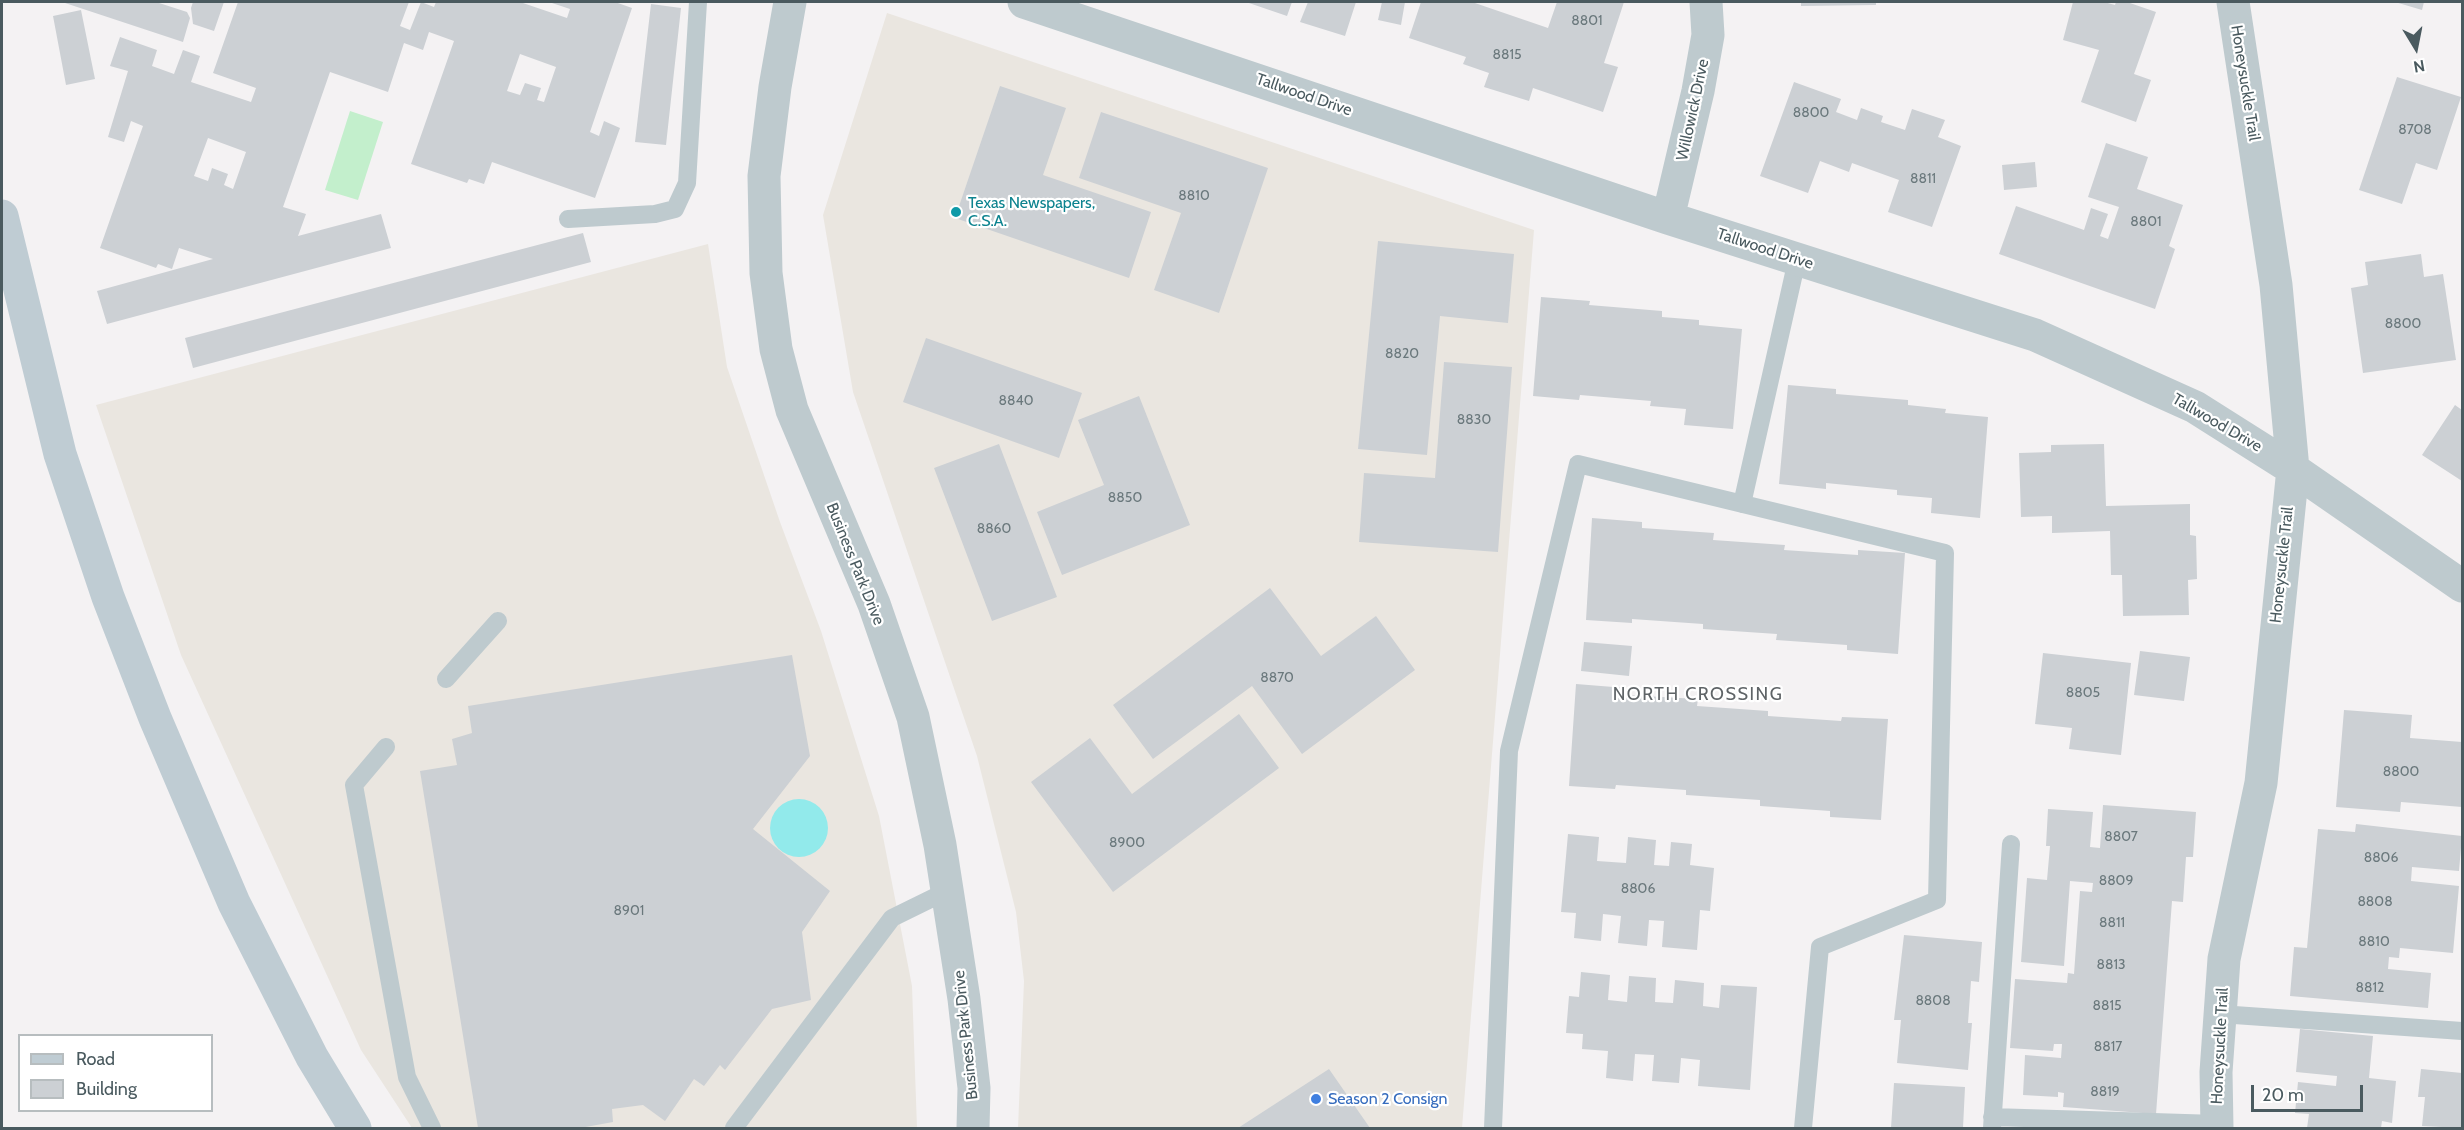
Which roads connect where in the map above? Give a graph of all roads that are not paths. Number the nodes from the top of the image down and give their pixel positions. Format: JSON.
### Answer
{"nodes":[{"id":1,"x":698,"y":2,"type":"edge"},
{"id":2,"x":790,"y":2,"type":"edge"},
{"id":3,"x":1024,"y":2,"type":"edge"},
{"id":4,"x":1706,"y":2,"type":"edge"},
{"id":5,"x":2233,"y":2,"type":"edge"},
{"id":6,"x":1111,"y":15,"type":"edge"},
{"id":7,"x":2,"y":216,"type":"edge"},
{"id":8,"x":1668,"y":218,"type":"junction"},
{"id":9,"x":568,"y":219,"type":"dead end"},
{"id":10,"x":1797,"y":260,"type":"junction"},
{"id":11,"x":2292,"y":469,"type":"junction"},
{"id":12,"x":1742,"y":504,"type":"junction"},
{"id":13,"x":2463,"y":586,"type":"edge"},
{"id":14,"x":498,"y":621,"type":"dead end"},
{"id":15,"x":446,"y":679,"type":"dead end"},
{"id":16,"x":386,"y":747,"type":"dead end"},
{"id":17,"x":2011,"y":844,"type":"dead end"},
{"id":18,"x":947,"y":891,"type":"junction"},
{"id":19,"x":2220,"y":1014,"type":"junction"},
{"id":20,"x":2463,"y":1031,"type":"edge"},
{"id":21,"x":1992,"y":1123,"type":"edge"},
{"id":22,"x":2217,"y":1126,"type":"edge"},
{"id":23,"x":355,"y":1128,"type":"edge"},
{"id":24,"x":432,"y":1128,"type":"edge"},
{"id":25,"x":734,"y":1128,"type":"edge"},
{"id":26,"x":973,"y":1128,"type":"edge"},
{"id":27,"x":1493,"y":1128,"type":"edge"},
{"id":28,"x":1803,"y":1128,"type":"edge"}],
"edges":[{"from":1,"to":9,"type":"lane"},
{"from":2,"to":18,"type":"street","name":"Business Park Drive"},
{"from":3,"to":6,"type":"street","name":"Tallwood Drive"},
{"from":4,"to":8,"type":"street","name":"Willowick Drive"},
{"from":5,"to":11,"type":"street","name":"Honeysuckle Trail"},
{"from":6,"to":8,"type":"street","name":"Tallwood Drive"},
{"from":7,"to":23,"type":"main road"},
{"from":8,"to":10,"type":"street","name":"Tallwood Drive"},
{"from":10,"to":11,"type":"street","name":"Tallwood Drive"},
{"from":10,"to":12,"type":"lane"},
{"from":11,"to":13,"type":"street","name":"Tallwood Drive"},
{"from":11,"to":19,"type":"street","name":"Honeysuckle Trail"},
{"from":12,"to":27,"type":"lane"},
{"from":12,"to":28,"type":"lane"},
{"from":14,"to":15,"type":"lane"},
{"from":16,"to":24,"type":"lane"},
{"from":17,"to":21,"type":"lane"},
{"from":18,"to":25,"type":"lane"},
{"from":18,"to":26,"type":"street","name":"Business Park Drive"},
{"from":19,"to":20,"type":"lane"},
{"from":19,"to":22,"type":"street","name":"Honeysuckle Trail"},
{"from":21,"to":22,"type":"lane"}]}
